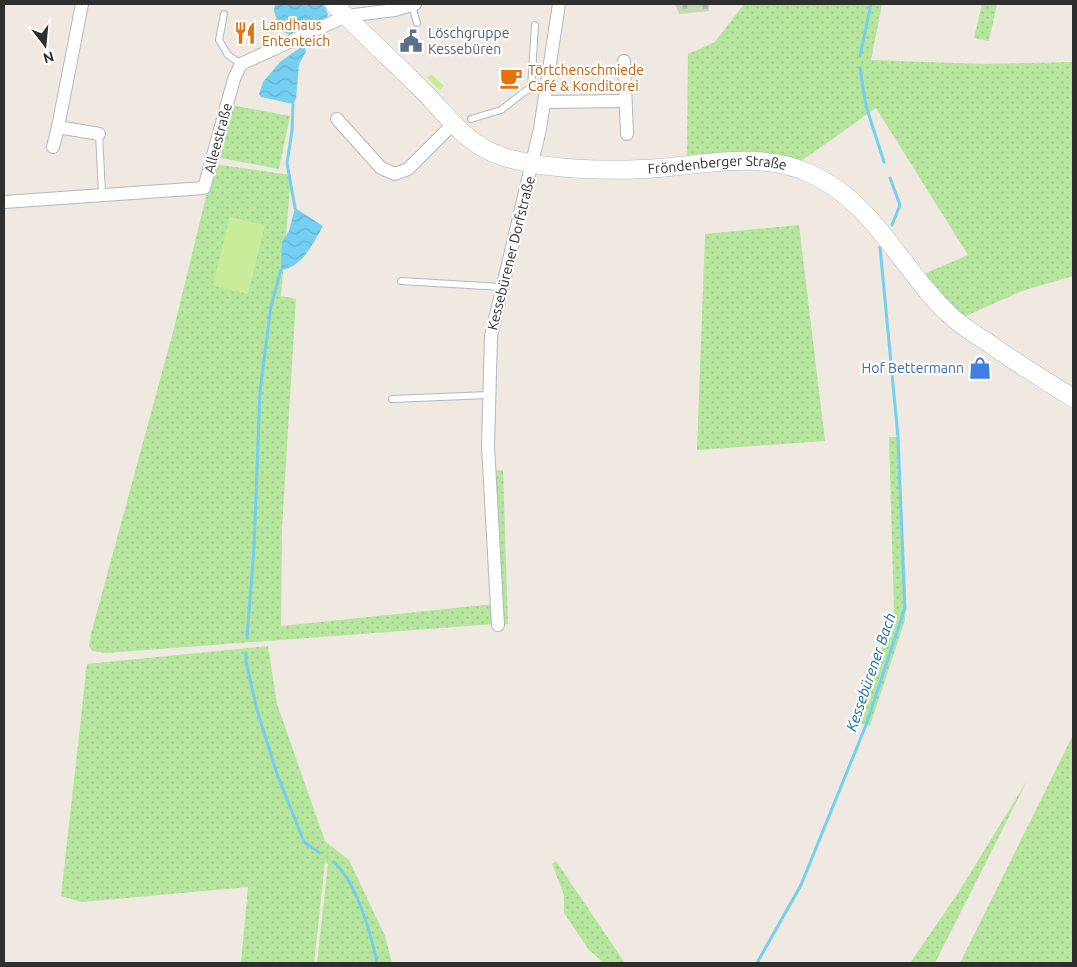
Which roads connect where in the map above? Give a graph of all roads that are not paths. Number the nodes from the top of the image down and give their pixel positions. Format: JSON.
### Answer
{"nodes":[{"id":1,"x":82,"y":4,"type":"edge"},
{"id":2,"x":559,"y":4,"type":"edge"},
{"id":3,"x":413,"y":5,"type":"edge"},
{"id":4,"x":340,"y":10,"type":"edge"},
{"id":5,"x":224,"y":14,"type":"dead end"},
{"id":6,"x":416,"y":23,"type":"dead end"},
{"id":7,"x":535,"y":25,"type":"dead end"},
{"id":8,"x":624,"y":61,"type":"dead end"},
{"id":9,"x":241,"y":64,"type":"junction"},
{"id":10,"x":547,"y":87,"type":"junction"},
{"id":11,"x":531,"y":89,"type":"junction"},
{"id":12,"x":545,"y":102,"type":"junction"},
{"id":13,"x":624,"y":102,"type":"junction"},
{"id":14,"x":337,"y":119,"type":"dead end"},
{"id":15,"x":471,"y":119,"type":"dead end"},
{"id":16,"x":452,"y":124,"type":"junction"},
{"id":17,"x":58,"y":127,"type":"junction"},
{"id":18,"x":98,"y":134,"type":"joint"},
{"id":19,"x":627,"y":134,"type":"dead end"},
{"id":20,"x":54,"y":147,"type":"dead end"},
{"id":21,"x":533,"y":163,"type":"junction"},
{"id":22,"x":102,"y":194,"type":"junction"},
{"id":23,"x":4,"y":202,"type":"edge"},
{"id":24,"x":401,"y":281,"type":"dead end"},
{"id":25,"x":502,"y":287,"type":"junction"},
{"id":26,"x":489,"y":395,"type":"junction"},
{"id":27,"x":1073,"y":398,"type":"edge"},
{"id":28,"x":392,"y":399,"type":"dead end"},
{"id":29,"x":498,"y":625,"type":"dead end"}],
"edges":[{"from":1,"to":17,"type":"street"},
{"from":2,"to":10,"type":"street","name":"Kessebürener Dorfstraße"},
{"from":3,"to":4,"type":"street"},
{"from":3,"to":6,"type":"lane"},
{"from":4,"to":9,"type":"street"},
{"from":4,"to":16,"type":"main road","name":"Fröndenberger Straße"},
{"from":5,"to":9,"type":"lane"},
{"from":7,"to":11,"type":"lane"},
{"from":8,"to":13,"type":"street"},
{"from":9,"to":22,"type":"street","name":"Alleestraße"},
{"from":10,"to":11,"type":"lane"},
{"from":10,"to":12,"type":"street","name":"Kessebürener Dorfstraße"},
{"from":11,"to":15,"type":"lane"},
{"from":12,"to":13,"type":"street"},
{"from":12,"to":21,"type":"street","name":"Kessebürener Dorfstraße"},
{"from":13,"to":19,"type":"street"},
{"from":14,"to":16,"type":"street"},
{"from":16,"to":21,"type":"main road","name":"Fröndenberger Straße"},
{"from":17,"to":18,"type":"street"},
{"from":17,"to":20,"type":"street"},
{"from":18,"to":22,"type":"lane"},
{"from":21,"to":25,"type":"street","name":"Kessebürener Dorfstraße"},
{"from":21,"to":27,"type":"main road","name":"Fröndenberger Straße"},
{"from":22,"to":23,"type":"street","name":"Alleestraße"},
{"from":24,"to":25,"type":"lane"},
{"from":25,"to":26,"type":"street","name":"Kessebürener Dorfstraße"},
{"from":26,"to":28,"type":"lane"},
{"from":26,"to":29,"type":"street","name":"Kessebürener Dorfstraße"}]}
